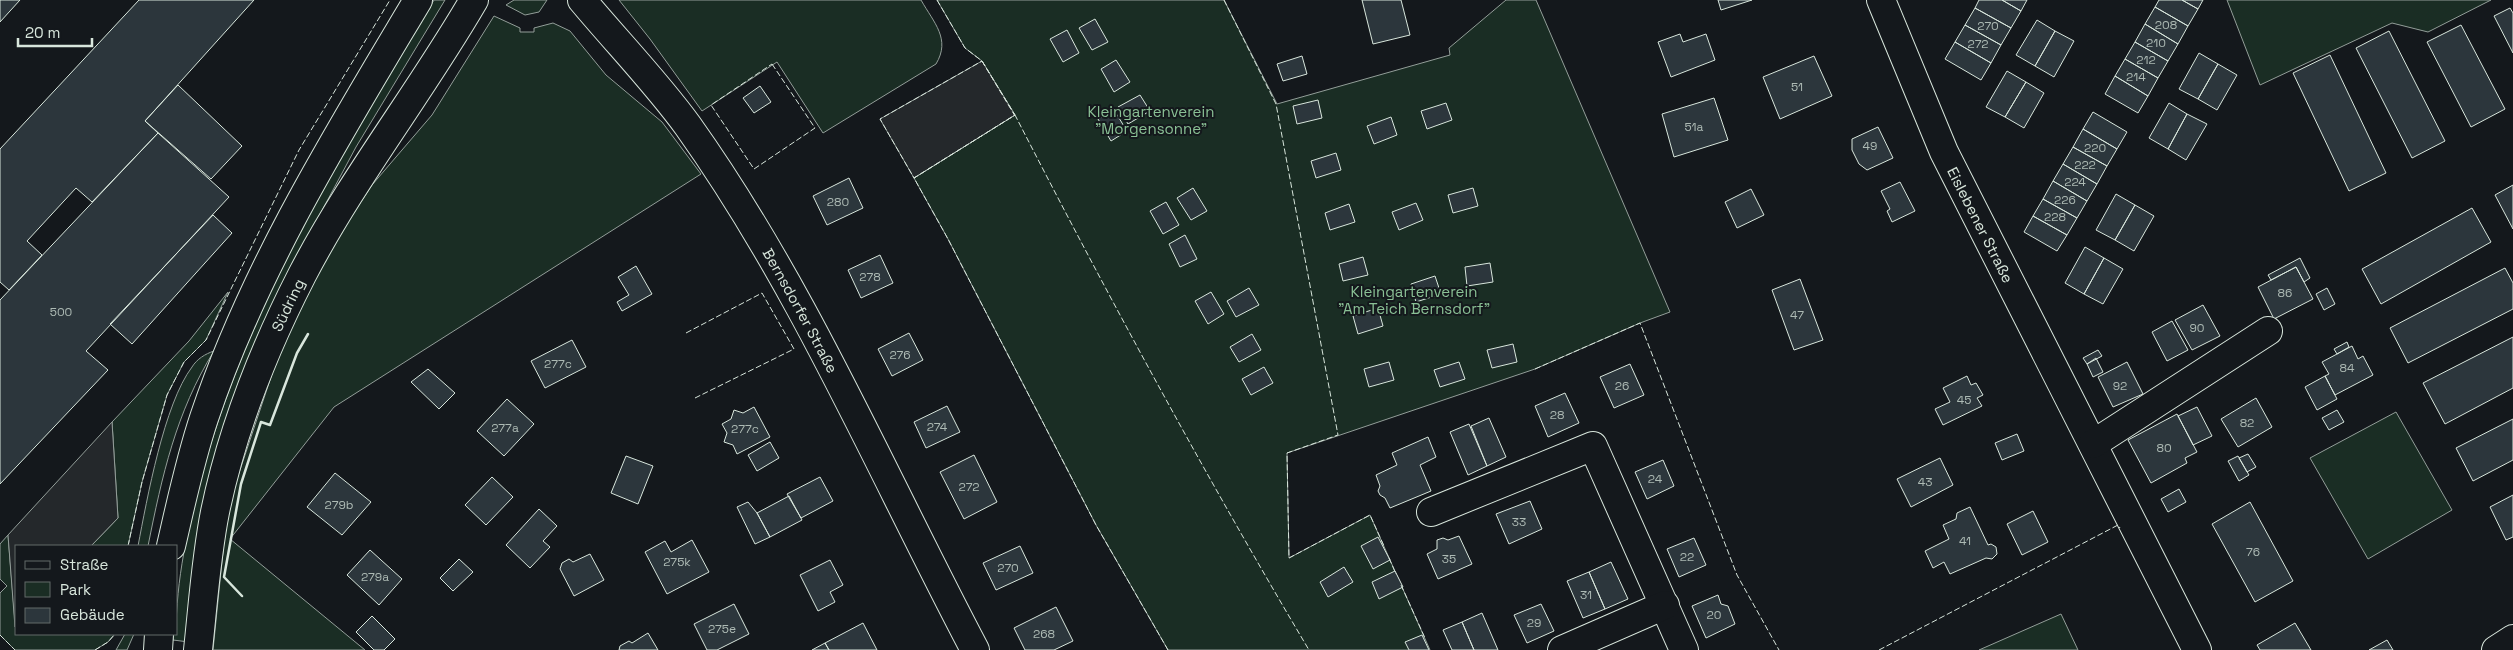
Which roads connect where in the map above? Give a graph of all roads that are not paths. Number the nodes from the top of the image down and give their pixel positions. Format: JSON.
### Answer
{"nodes":[{"id":1,"x":418,"y":0,"type":"edge"},
{"id":2,"x":474,"y":0,"type":"edge"},
{"id":3,"x":582,"y":0,"type":"edge"},
{"id":4,"x":1881,"y":0,"type":"edge"},
{"id":5,"x":2268,"y":331,"type":"dead end"},
{"id":6,"x":2092,"y":444,"type":"junction"},
{"id":7,"x":1432,"y":512,"type":"dead end"},
{"id":8,"x":171,"y":545,"type":"edge"},
{"id":9,"x":1665,"y":605,"type":"junction"},
{"id":10,"x":159,"y":635,"type":"edge"},
{"id":11,"x":2513,"y":639,"type":"edge"},
{"id":12,"x":158,"y":650,"type":"edge"},
{"id":13,"x":198,"y":650,"type":"edge"},
{"id":14,"x":975,"y":650,"type":"edge"},
{"id":15,"x":1562,"y":650,"type":"edge"},
{"id":16,"x":1684,"y":650,"type":"edge"},
{"id":17,"x":2197,"y":650,"type":"edge"},
{"id":18,"x":2496,"y":650,"type":"edge"}],
"edges":[{"from":1,"to":8,"type":"street"},
{"from":2,"to":13,"type":"street","name":"Südring"},
{"from":3,"to":14,"type":"street","name":"Bernsdorfer Straße"},
{"from":4,"to":6,"type":"street","name":"Eislebener Straße"},
{"from":5,"to":6,"type":"street"},
{"from":6,"to":17,"type":"street","name":"Eislebener Straße"},
{"from":7,"to":9,"type":"street"},
{"from":9,"to":15,"type":"street"},
{"from":9,"to":16,"type":"street"},
{"from":10,"to":12,"type":"street"},
{"from":11,"to":18,"type":"street"}]}
